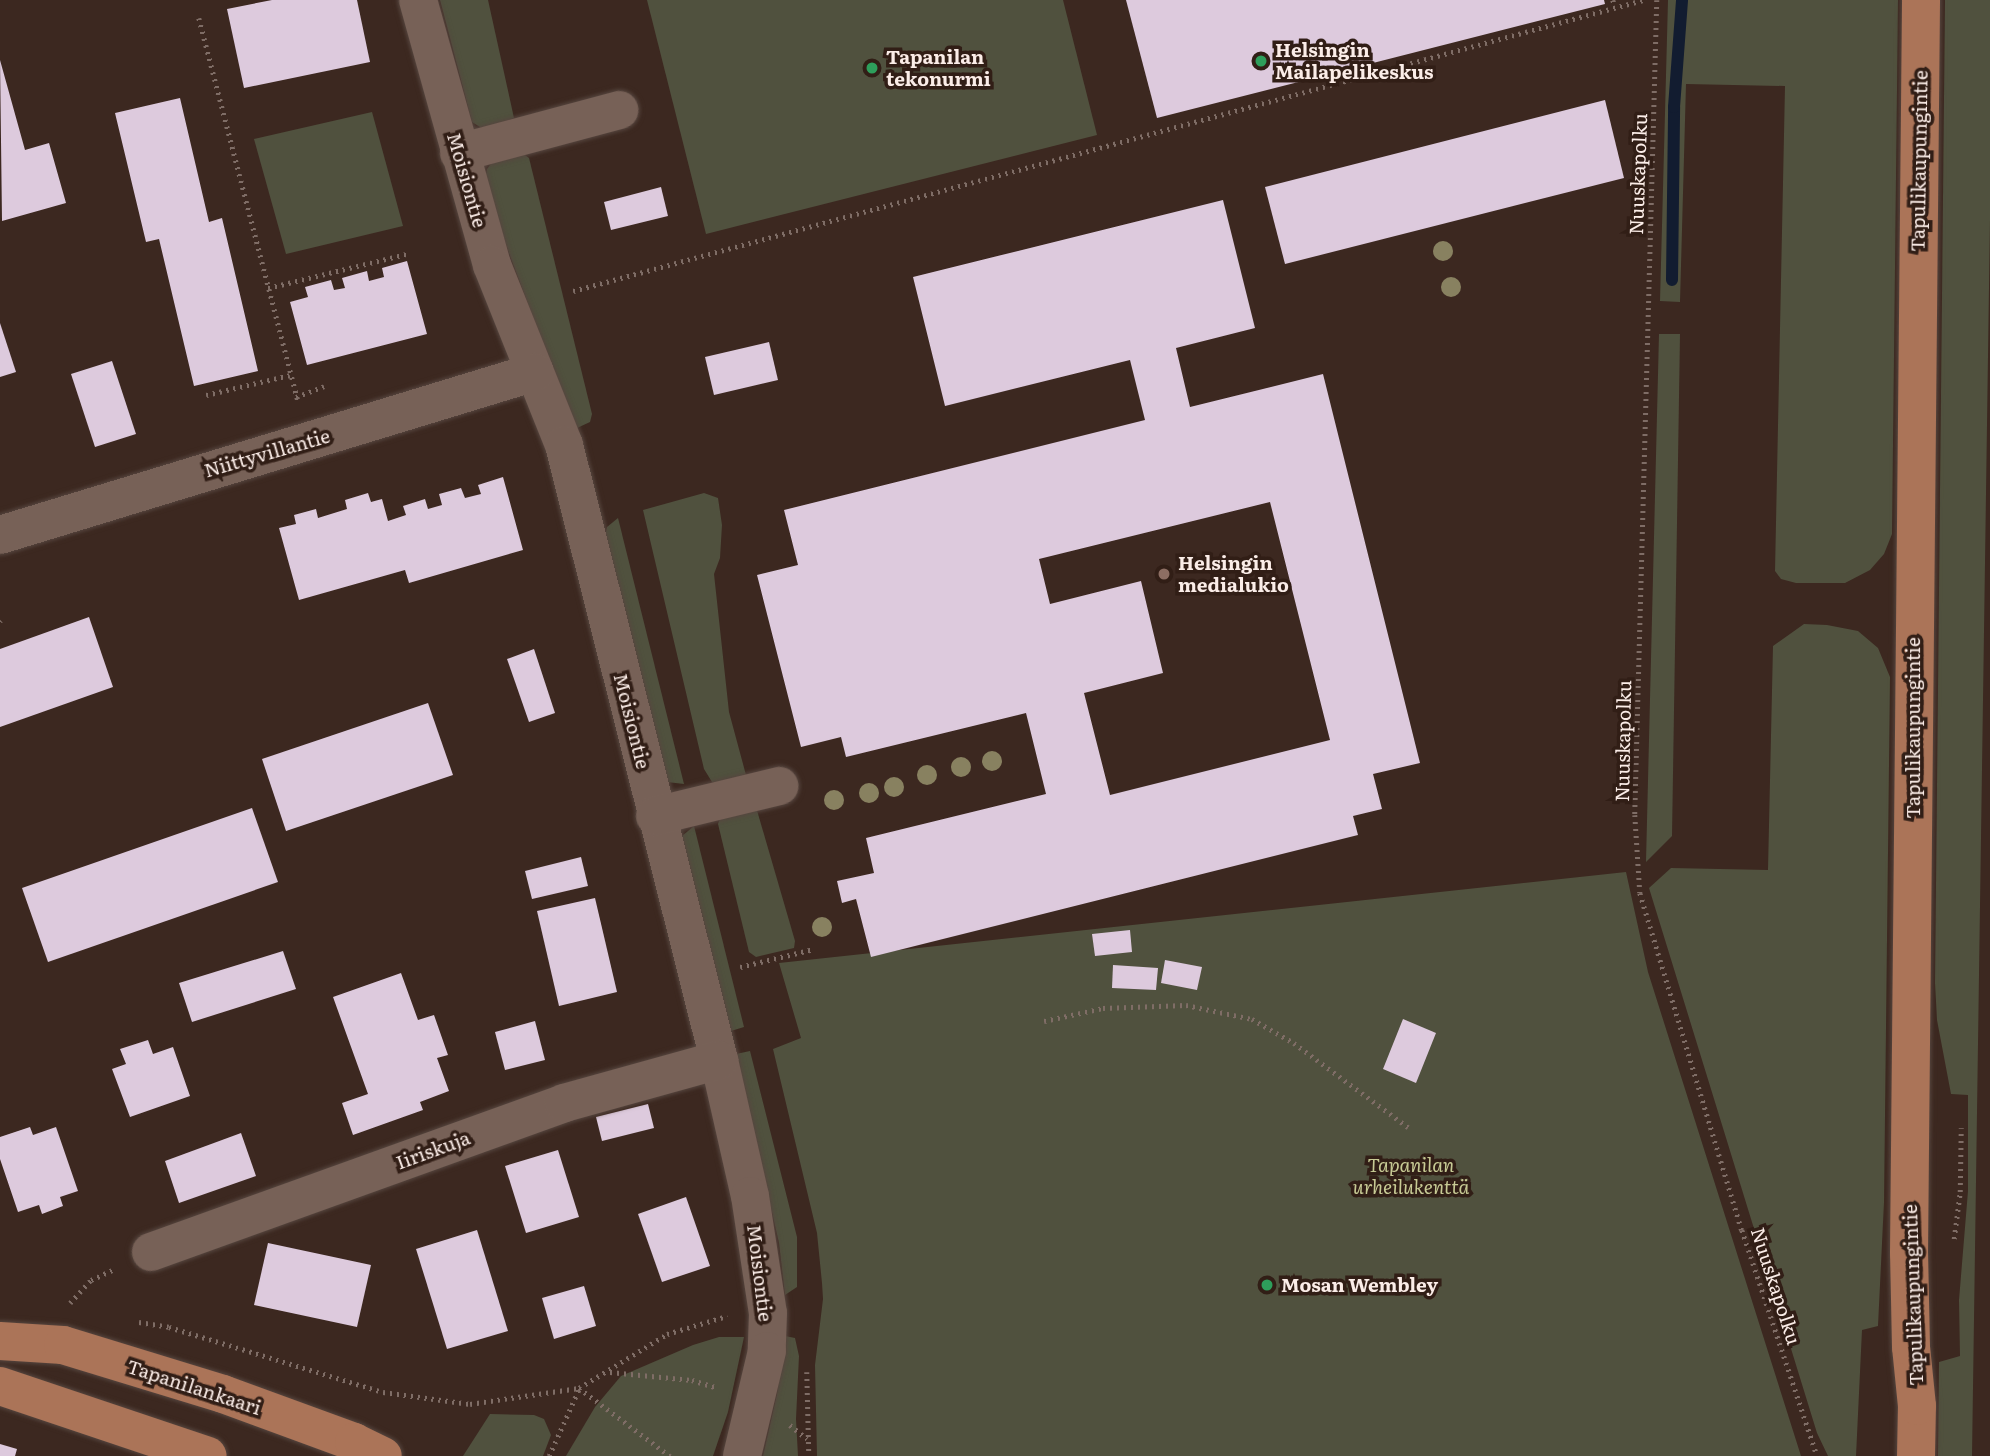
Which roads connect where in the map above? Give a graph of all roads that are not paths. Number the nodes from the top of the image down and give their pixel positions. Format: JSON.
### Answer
{"nodes":[{"id":1,"x":418,"y":0,"type":"edge"},
{"id":2,"x":1921,"y":0,"type":"edge"},
{"id":3,"x":619,"y":110,"type":"dead end"},
{"id":4,"x":458,"y":153,"type":"junction"},
{"id":5,"x":536,"y":372,"type":"junction"},
{"id":6,"x":0,"y":535,"type":"edge"},
{"id":7,"x":779,"y":786,"type":"dead end"},
{"id":8,"x":655,"y":816,"type":"junction"},
{"id":9,"x":719,"y":1060,"type":"junction"},
{"id":10,"x":151,"y":1252,"type":"road end"},
{"id":11,"x":0,"y":1341,"type":"edge"},
{"id":12,"x":0,"y":1386,"type":"edge"},
{"id":13,"x":208,"y":1456,"type":"edge"},
{"id":14,"x":383,"y":1456,"type":"edge"},
{"id":15,"x":742,"y":1456,"type":"edge"},
{"id":16,"x":1916,"y":1456,"type":"edge"}],
"edges":[{"from":1,"to":4,"type":"street","name":"Moisiontie"},
{"from":2,"to":16,"type":"main road","name":"Tapulikaupungintie"},
{"from":3,"to":4,"type":"street"},
{"from":4,"to":5,"type":"street","name":"Moisiontie"},
{"from":5,"to":6,"type":"street","name":"Niittyvillantie"},
{"from":5,"to":8,"type":"street","name":"Moisiontie"},
{"from":7,"to":8,"type":"street"},
{"from":8,"to":9,"type":"street","name":"Moisiontie"},
{"from":9,"to":10,"type":"street","name":"Iiriskuja"},
{"from":9,"to":15,"type":"street","name":"Moisiontie"},
{"from":11,"to":14,"type":"main road","name":"Tapanilankaari"},
{"from":12,"to":13,"type":"main road"}]}
